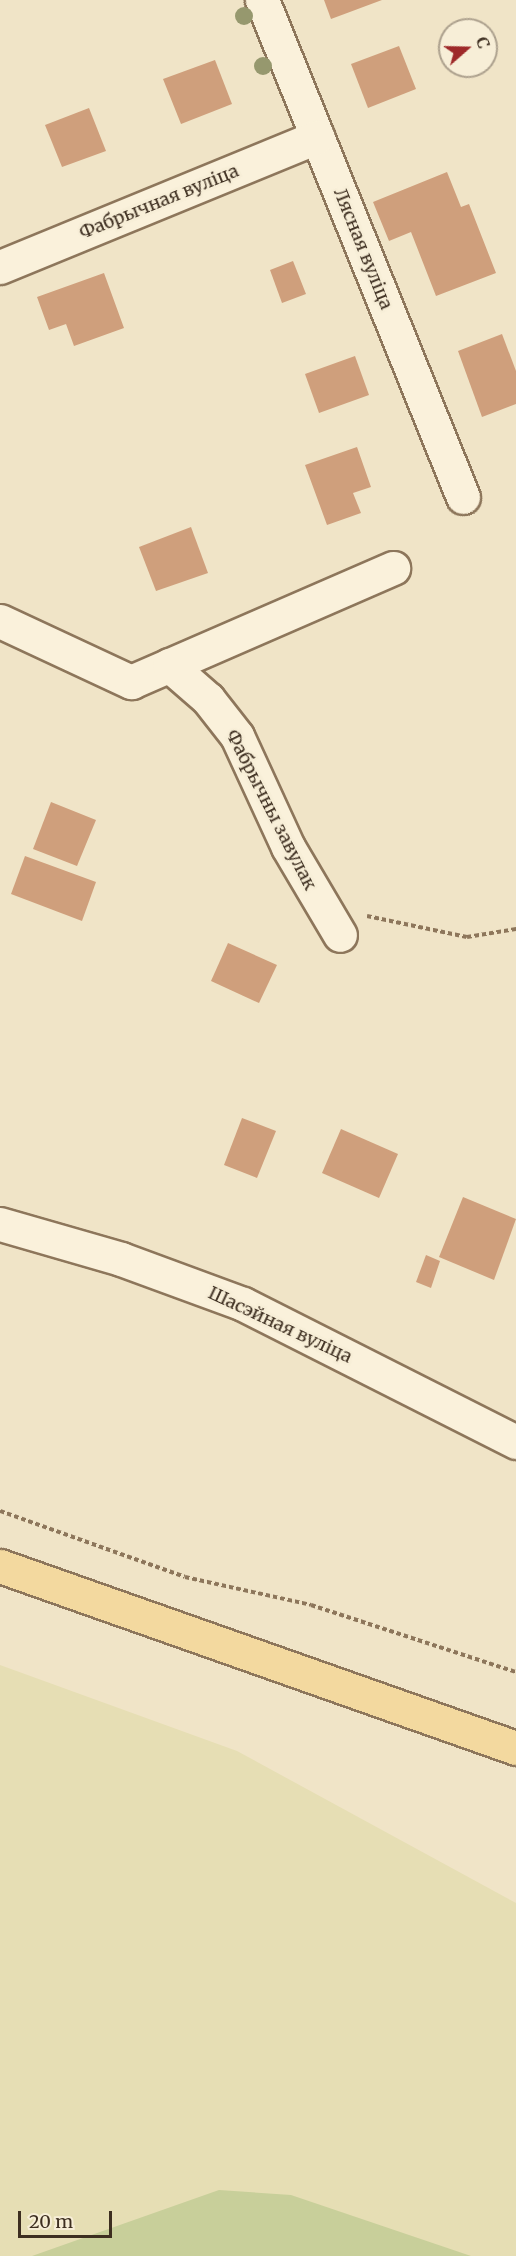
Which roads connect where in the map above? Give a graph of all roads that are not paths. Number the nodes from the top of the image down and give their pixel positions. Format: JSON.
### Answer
{"nodes":[{"id":1,"x":262,"y":0,"type":"edge"},
{"id":2,"x":317,"y":136,"type":"junction"},
{"id":3,"x":0,"y":267,"type":"edge"},
{"id":4,"x":463,"y":497,"type":"dead end"},
{"id":5,"x":393,"y":568,"type":"dead end"},
{"id":6,"x":0,"y":621,"type":"edge"},
{"id":7,"x":170,"y":665,"type":"junction"},
{"id":8,"x":340,"y":935,"type":"dead end"},
{"id":9,"x":0,"y":1224,"type":"edge"},
{"id":10,"x":516,"y":1442,"type":"edge"},
{"id":11,"x":0,"y":1566,"type":"edge"},
{"id":12,"x":516,"y":1748,"type":"edge"}],
"edges":[{"from":1,"to":2,"type":"street","name":"Лясная вуліца"},
{"from":2,"to":3,"type":"street","name":"Фабрычная вуліца"},
{"from":2,"to":4,"type":"street","name":"Лясная вуліца"},
{"from":5,"to":7,"type":"street"},
{"from":6,"to":7,"type":"street"},
{"from":7,"to":8,"type":"street","name":"Фабрычны завулак"},
{"from":9,"to":10,"type":"street","name":"Шасэйная вуліца"},
{"from":11,"to":12,"type":"main road"}]}
